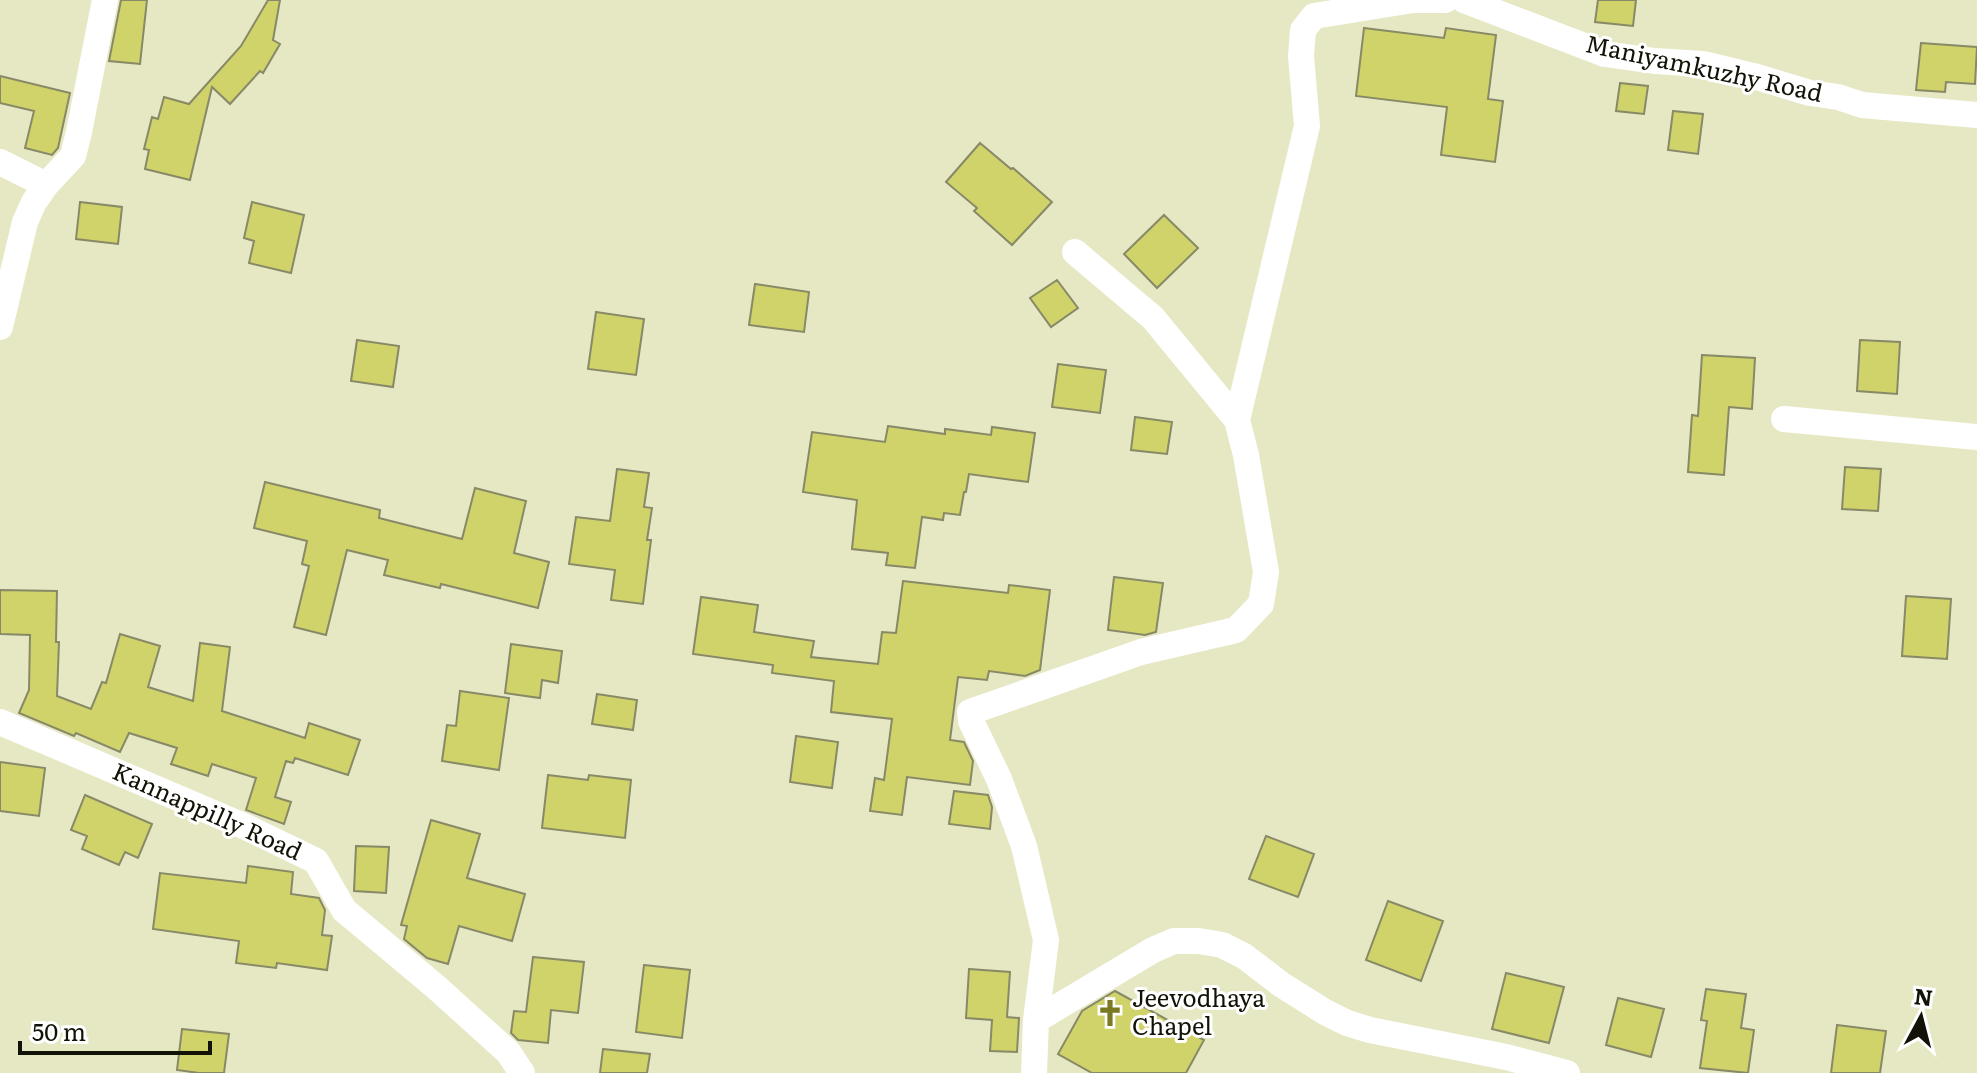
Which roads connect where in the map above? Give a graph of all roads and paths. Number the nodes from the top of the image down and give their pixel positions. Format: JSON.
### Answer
{"nodes":[{"id":1,"x":105,"y":0,"type":"edge"},
{"id":2,"x":1445,"y":0,"type":"edge"},
{"id":3,"x":1464,"y":0,"type":"edge"},
{"id":4,"x":1977,"y":115,"type":"edge"},
{"id":5,"x":0,"y":162,"type":"edge"},
{"id":6,"x":46,"y":185,"type":"junction"},
{"id":7,"x":1075,"y":252,"type":"dead end"},
{"id":8,"x":0,"y":327,"type":"edge"},
{"id":9,"x":1784,"y":419,"type":"dead end"},
{"id":10,"x":1237,"y":420,"type":"junction"},
{"id":11,"x":1977,"y":437,"type":"edge"},
{"id":12,"x":0,"y":722,"type":"edge"},
{"id":13,"x":1036,"y":1020,"type":"junction"},
{"id":14,"x":522,"y":1073,"type":"edge"},
{"id":15,"x":1034,"y":1073,"type":"edge"},
{"id":16,"x":1567,"y":1073,"type":"edge"}],
"edges":[{"from":1,"to":6,"type":"street"},
{"from":2,"to":10,"type":"street"},
{"from":3,"to":4,"type":"street","name":"Maniyamkuzhy Road"},
{"from":5,"to":6,"type":"street"},
{"from":6,"to":8,"type":"street"},
{"from":7,"to":10,"type":"street"},
{"from":9,"to":11,"type":"street"},
{"from":10,"to":13,"type":"street"},
{"from":12,"to":14,"type":"street","name":"Kannappilly Road"},
{"from":13,"to":15,"type":"street"},
{"from":13,"to":16,"type":"street"}]}
